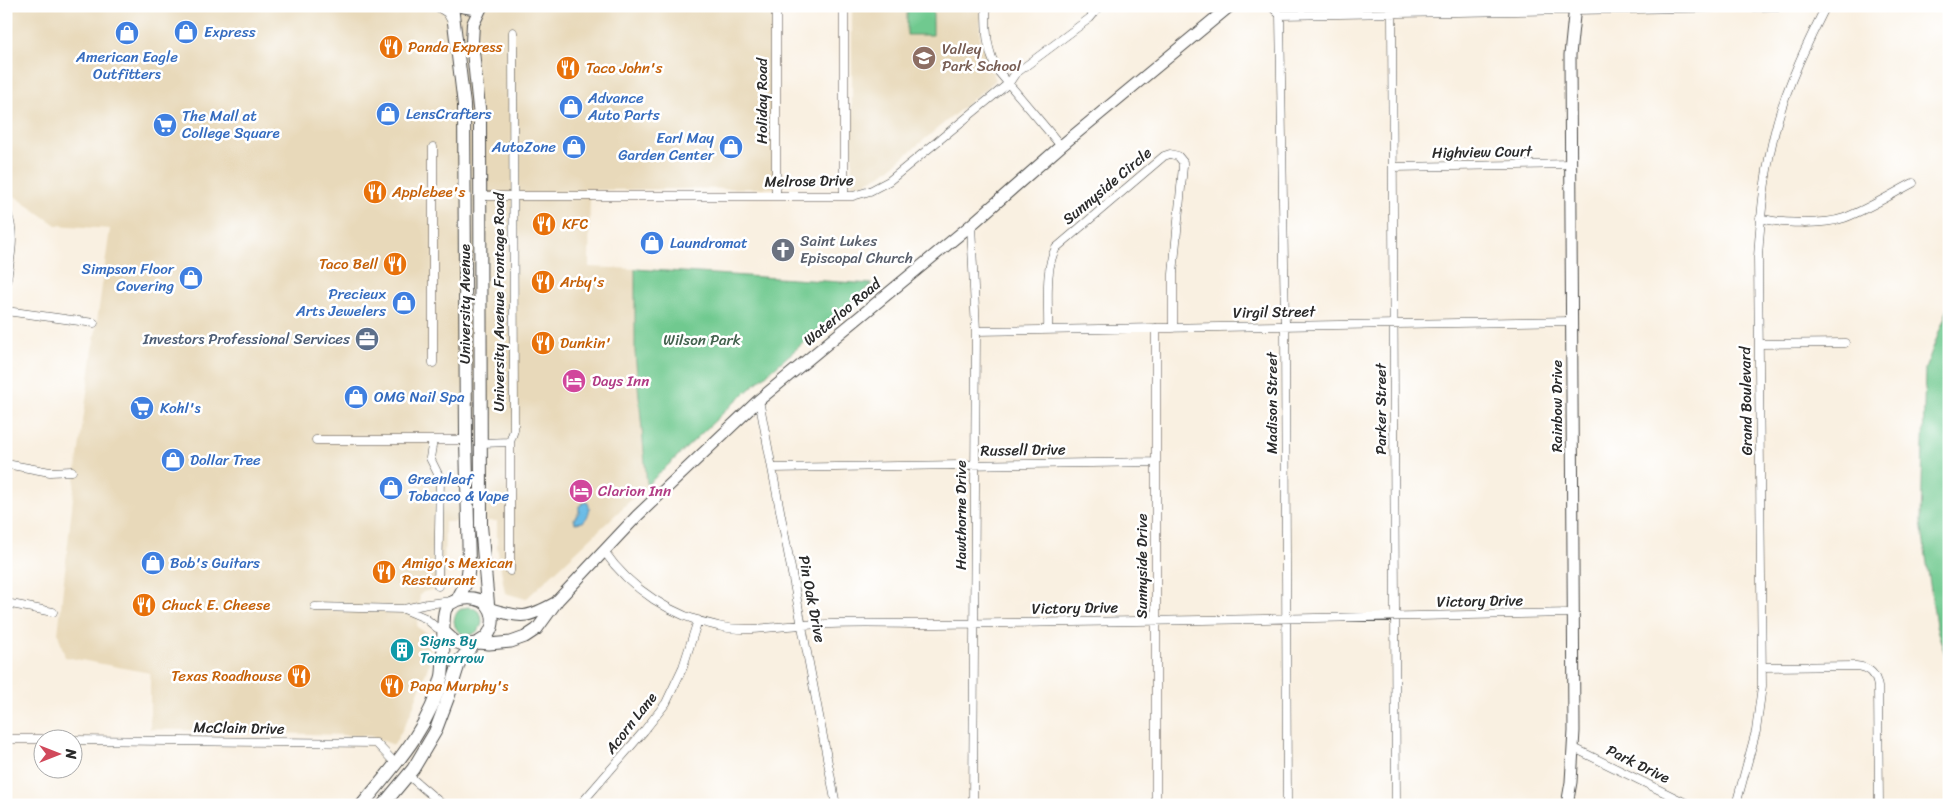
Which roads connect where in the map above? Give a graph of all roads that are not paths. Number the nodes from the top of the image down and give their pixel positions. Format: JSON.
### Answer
{"nodes":[{"id":1,"x":436,"y":6,"type":"edge"},
{"id":2,"x":452,"y":6,"type":"edge"},
{"id":3,"x":461,"y":6,"type":"edge"},
{"id":4,"x":482,"y":6,"type":"edge"},
{"id":5,"x":776,"y":6,"type":"edge"},
{"id":6,"x":844,"y":6,"type":"edge"},
{"id":7,"x":986,"y":6,"type":"edge"},
{"id":8,"x":1100,"y":6,"type":"edge"},
{"id":9,"x":1230,"y":6,"type":"edge"},
{"id":10,"x":1270,"y":6,"type":"edge"},
{"id":11,"x":1801,"y":6,"type":"edge"},
{"id":12,"x":1826,"y":6,"type":"edge"},
{"id":13,"x":1574,"y":9,"type":"edge"},
{"id":14,"x":1392,"y":14,"type":"junction"},
{"id":15,"x":1280,"y":15,"type":"junction"},
{"id":16,"x":453,"y":22,"type":"junction"},
{"id":17,"x":512,"y":32,"type":"dead end"},
{"id":18,"x":1009,"y":82,"type":"junction"},
{"id":19,"x":464,"y":126,"type":"junction"},
{"id":20,"x":1061,"y":146,"type":"junction"},
{"id":21,"x":433,"y":147,"type":"dead end"},
{"id":22,"x":1571,"y":164,"type":"junction"},
{"id":23,"x":1393,"y":167,"type":"junction"},
{"id":24,"x":1913,"y":183,"type":"dead end"},
{"id":25,"x":481,"y":196,"type":"junction"},
{"id":26,"x":513,"y":196,"type":"junction"},
{"id":27,"x":776,"y":196,"type":"junction"},
{"id":28,"x":844,"y":196,"type":"junction"},
{"id":29,"x":6,"y":210,"type":"edge"},
{"id":30,"x":1760,"y":218,"type":"junction"},
{"id":31,"x":971,"y":225,"type":"junction"},
{"id":32,"x":6,"y":284,"type":"edge"},
{"id":33,"x":6,"y":310,"type":"edge"},
{"id":34,"x":1572,"y":322,"type":"junction"},
{"id":35,"x":94,"y":323,"type":"dead end"},
{"id":36,"x":1394,"y":324,"type":"junction"},
{"id":37,"x":1285,"y":326,"type":"junction"},
{"id":38,"x":1156,"y":328,"type":"junction"},
{"id":39,"x":1173,"y":328,"type":"junction"},
{"id":40,"x":1048,"y":330,"type":"junction"},
{"id":41,"x":976,"y":331,"type":"junction"},
{"id":42,"x":1846,"y":343,"type":"dead end"},
{"id":43,"x":1759,"y":344,"type":"junction"},
{"id":44,"x":433,"y":363,"type":"dead end"},
{"id":45,"x":759,"y":400,"type":"junction"},
{"id":46,"x":316,"y":440,"type":"dead end"},
{"id":47,"x":433,"y":440,"type":"junction"},
{"id":48,"x":466,"y":440,"type":"junction"},
{"id":49,"x":510,"y":442,"type":"junction"},
{"id":50,"x":481,"y":443,"type":"junction"},
{"id":51,"x":1156,"y":462,"type":"junction"},
{"id":52,"x":6,"y":464,"type":"edge"},
{"id":53,"x":975,"y":465,"type":"junction"},
{"id":54,"x":772,"y":468,"type":"junction"},
{"id":55,"x":72,"y":471,"type":"dead end"},
{"id":56,"x":480,"y":506,"type":"junction"},
{"id":57,"x":604,"y":551,"type":"junction"},
{"id":58,"x":510,"y":571,"type":"dead end"},
{"id":59,"x":438,"y":586,"type":"dead end"},
{"id":60,"x":455,"y":600,"type":"junction"},
{"id":61,"x":558,"y":600,"type":"junction"},
{"id":62,"x":6,"y":603,"type":"edge"},
{"id":63,"x":316,"y":607,"type":"dead end"},
{"id":64,"x":489,"y":607,"type":"junction"},
{"id":65,"x":404,"y":609,"type":"junction"},
{"id":66,"x":53,"y":612,"type":"dead end"},
{"id":67,"x":1573,"y":613,"type":"junction"},
{"id":68,"x":1396,"y":616,"type":"junction"},
{"id":69,"x":1287,"y":618,"type":"junction"},
{"id":70,"x":698,"y":620,"type":"junction"},
{"id":71,"x":1156,"y":620,"type":"junction"},
{"id":72,"x":974,"y":624,"type":"junction"},
{"id":73,"x":803,"y":625,"type":"junction"},
{"id":74,"x":444,"y":631,"type":"junction"},
{"id":75,"x":476,"y":644,"type":"junction"},
{"id":76,"x":1762,"y":667,"type":"junction"},
{"id":77,"x":6,"y":739,"type":"edge"},
{"id":78,"x":32,"y":740,"type":"edge"},
{"id":79,"x":82,"y":740,"type":"edge"},
{"id":80,"x":1574,"y":748,"type":"junction"},
{"id":81,"x":397,"y":765,"type":"junction"},
{"id":82,"x":408,"y":775,"type":"junction"},
{"id":83,"x":362,"y":805,"type":"edge"},
{"id":84,"x":383,"y":805,"type":"edge"},
{"id":85,"x":443,"y":805,"type":"edge"},
{"id":86,"x":580,"y":805,"type":"edge"},
{"id":87,"x":836,"y":805,"type":"edge"},
{"id":88,"x":973,"y":805,"type":"edge"},
{"id":89,"x":1156,"y":805,"type":"edge"},
{"id":90,"x":1287,"y":805,"type":"edge"},
{"id":91,"x":1396,"y":805,"type":"edge"},
{"id":92,"x":1567,"y":805,"type":"edge"},
{"id":93,"x":1690,"y":805,"type":"edge"},
{"id":94,"x":1736,"y":805,"type":"edge"},
{"id":95,"x":1879,"y":805,"type":"edge"}],
"edges":[{"from":1,"to":16,"type":"street"},
{"from":2,"to":16,"type":"main road","name":"University Avenue"},
{"from":3,"to":4,"type":"main road"},
{"from":4,"to":25,"type":"main road","name":"University Avenue"},
{"from":5,"to":27,"type":"street","name":"Holiday Road"},
{"from":6,"to":28,"type":"street"},
{"from":7,"to":18,"type":"street"},
{"from":8,"to":18,"type":"street","name":"Melrose Drive"},
{"from":9,"to":20,"type":"main road","name":"Waterloo Road"},
{"from":10,"to":15,"type":"street"},
{"from":11,"to":13,"type":"street"},
{"from":12,"to":30,"type":"street","name":"Grand Boulevard"},
{"from":13,"to":14,"type":"street"},
{"from":13,"to":22,"type":"main road","name":"Rainbow Drive"},
{"from":14,"to":15,"type":"street"},
{"from":14,"to":23,"type":"street","name":"Parker Street"},
{"from":15,"to":37,"type":"street","name":"Madison Street"},
{"from":16,"to":19,"type":"main road","name":"University Avenue"},
{"from":17,"to":26,"type":"street","name":"University Avenue Frontage Road"},
{"from":18,"to":20,"type":"street"},
{"from":18,"to":28,"type":"street","name":"Melrose Drive"},
{"from":19,"to":25,"type":"main road"},
{"from":19,"to":48,"type":"main road","name":"University Avenue"},
{"from":20,"to":31,"type":"main road","name":"Waterloo Road"},
{"from":21,"to":44,"type":"street"},
{"from":22,"to":23,"type":"street","name":"Highview Court"},
{"from":22,"to":34,"type":"main road","name":"Rainbow Drive"},
{"from":23,"to":36,"type":"street","name":"Parker Street"},
{"from":24,"to":30,"type":"street"},
{"from":25,"to":26,"type":"street","name":"Melrose Drive"},
{"from":25,"to":50,"type":"main road","name":"University Avenue"},
{"from":26,"to":27,"type":"street","name":"Melrose Drive"},
{"from":26,"to":49,"type":"street","name":"University Avenue Frontage Road"},
{"from":27,"to":28,"type":"street","name":"Melrose Drive"},
{"from":29,"to":32,"type":"street"},
{"from":30,"to":43,"type":"street","name":"Grand Boulevard"},
{"from":31,"to":41,"type":"street","name":"Hawthorne Drive"},
{"from":31,"to":45,"type":"main road","name":"Waterloo Road"},
{"from":33,"to":35,"type":"street"},
{"from":34,"to":36,"type":"street","name":"Virgil Street"},
{"from":34,"to":67,"type":"main road","name":"Rainbow Drive"},
{"from":36,"to":37,"type":"street","name":"Virgil Street"},
{"from":36,"to":68,"type":"street","name":"Parker Street"},
{"from":37,"to":39,"type":"street","name":"Virgil Street"},
{"from":37,"to":69,"type":"street","name":"Madison Street"},
{"from":38,"to":39,"type":"street","name":"Virgil Street"},
{"from":38,"to":40,"type":"street","name":"Virgil Street"},
{"from":38,"to":51,"type":"street","name":"Sunnyside Drive"},
{"from":39,"to":40,"type":"street","name":"Sunnyside Circle"},
{"from":40,"to":41,"type":"street","name":"Virgil Street"},
{"from":41,"to":53,"type":"street","name":"Hawthorne Drive"},
{"from":42,"to":43,"type":"street"},
{"from":43,"to":76,"type":"street","name":"Grand Boulevard"},
{"from":45,"to":54,"type":"street","name":"Pin Oak Drive"},
{"from":45,"to":57,"type":"main road","name":"Waterloo Road"},
{"from":46,"to":47,"type":"street"},
{"from":47,"to":48,"type":"street"},
{"from":47,"to":59,"type":"street"},
{"from":48,"to":56,"type":"main road"},
{"from":48,"to":60,"type":"main road","name":"University Avenue"},
{"from":49,"to":50,"type":"street"},
{"from":49,"to":58,"type":"street","name":"University Avenue Frontage Road"},
{"from":50,"to":56,"type":"main road","name":"University Avenue"},
{"from":51,"to":53,"type":"street","name":"Russell Drive"},
{"from":51,"to":71,"type":"street","name":"Sunnyside Drive"},
{"from":52,"to":55,"type":"street"},
{"from":53,"to":54,"type":"street","name":"Russell Drive"},
{"from":53,"to":72,"type":"street","name":"Hawthorne Drive"},
{"from":54,"to":73,"type":"street","name":"Pin Oak Drive"},
{"from":56,"to":64,"type":"main road","name":"University Avenue"},
{"from":57,"to":61,"type":"main road","name":"Waterloo Road"},
{"from":57,"to":70,"type":"street","name":"Victory Drive"},
{"from":60,"to":64,"type":"main road"},
{"from":60,"to":65,"type":"street"},
{"from":60,"to":74,"type":"main road"},
{"from":61,"to":64,"type":"main road","name":"Waterloo Road"},
{"from":61,"to":75,"type":"main road","name":"Waterloo Road"},
{"from":62,"to":66,"type":"street"},
{"from":63,"to":65,"type":"street"},
{"from":64,"to":75,"type":"main road"},
{"from":65,"to":74,"type":"street"},
{"from":67,"to":68,"type":"street","name":"Victory Drive"},
{"from":67,"to":80,"type":"main road","name":"Rainbow Drive"},
{"from":68,"to":69,"type":"street","name":"Victory Drive"},
{"from":68,"to":91,"type":"street","name":"Parker Street"},
{"from":69,"to":71,"type":"street","name":"Victory Drive"},
{"from":69,"to":90,"type":"street","name":"Madison Street"},
{"from":70,"to":73,"type":"street","name":"Victory Drive"},
{"from":70,"to":86,"type":"street","name":"Acorn Lane"},
{"from":71,"to":72,"type":"street","name":"Victory Drive"},
{"from":71,"to":89,"type":"street","name":"Sunnyside Drive"},
{"from":72,"to":73,"type":"street","name":"Victory Drive"},
{"from":72,"to":88,"type":"street","name":"Hawthorne Drive"},
{"from":73,"to":87,"type":"street","name":"Pin Oak Drive"},
{"from":74,"to":75,"type":"main road"},
{"from":74,"to":81,"type":"main road"},
{"from":75,"to":82,"type":"main road"},
{"from":76,"to":94,"type":"street","name":"Grand Boulevard"},
{"from":76,"to":95,"type":"street"},
{"from":77,"to":78,"type":"street"},
{"from":79,"to":81,"type":"street","name":"McClain Drive"},
{"from":80,"to":92,"type":"main road","name":"Rainbow Drive"},
{"from":80,"to":93,"type":"street","name":"Park Drive"},
{"from":81,"to":83,"type":"main road"},
{"from":82,"to":84,"type":"main road"},
{"from":82,"to":85,"type":"street"}]}
